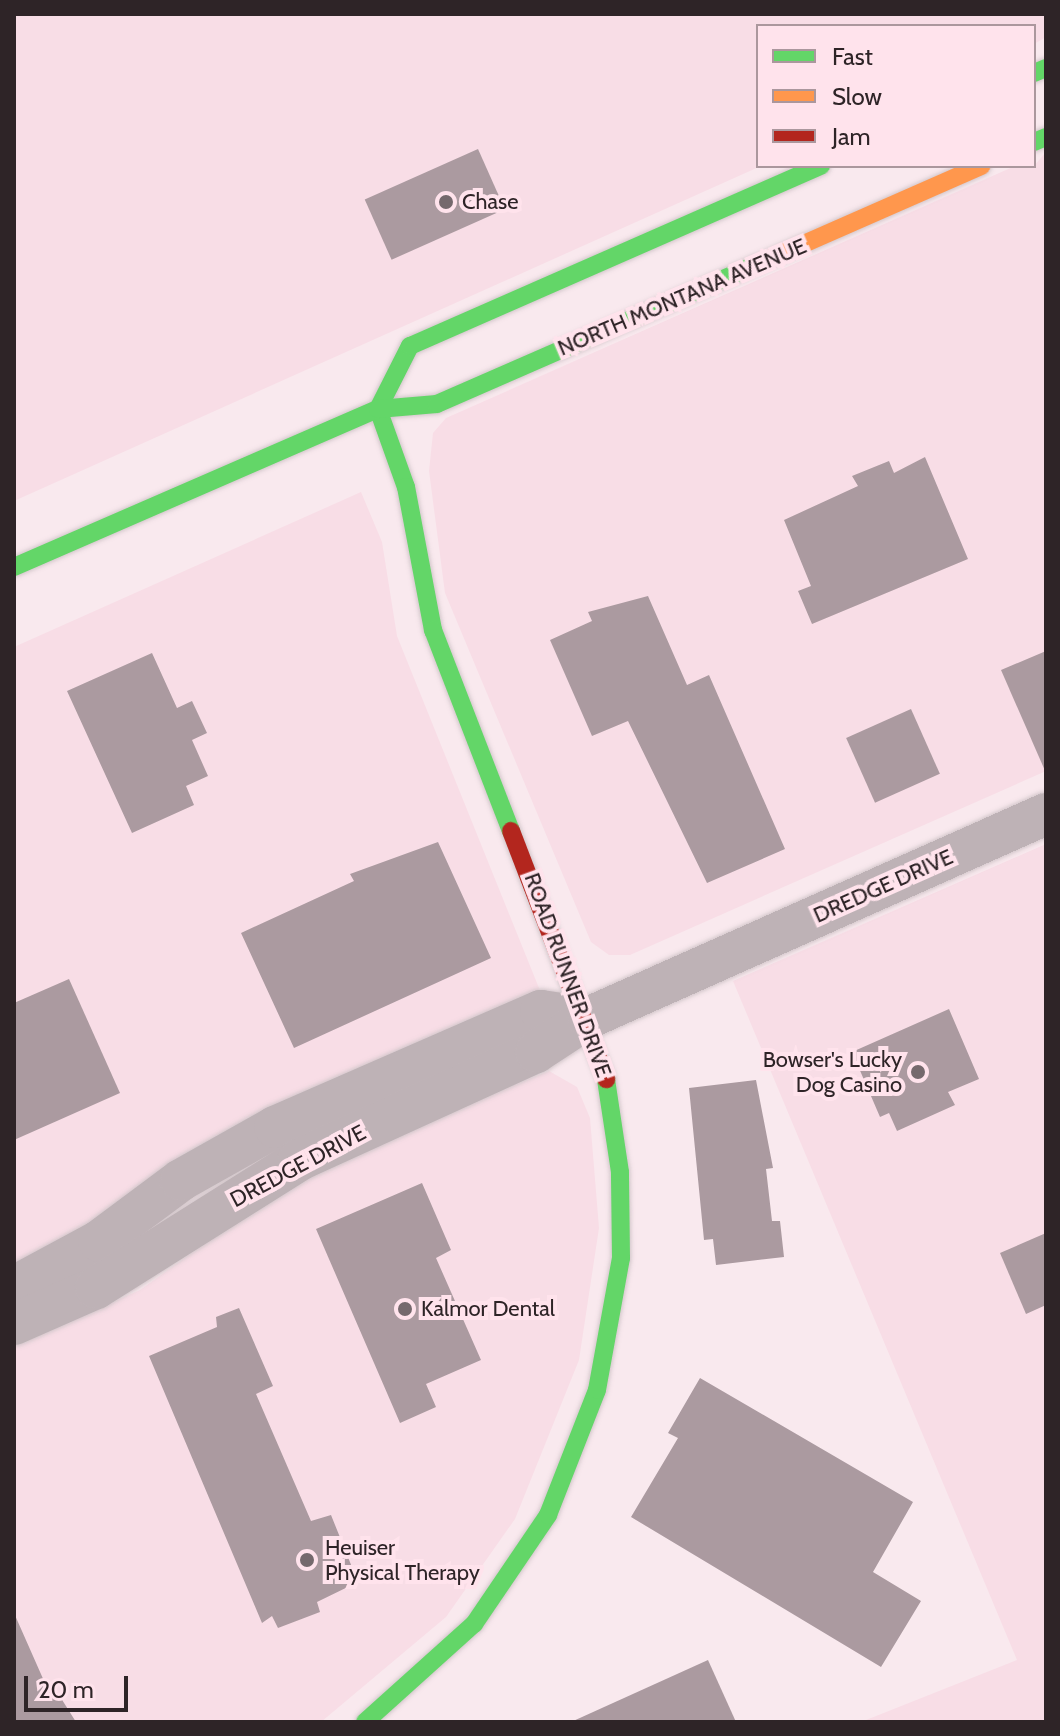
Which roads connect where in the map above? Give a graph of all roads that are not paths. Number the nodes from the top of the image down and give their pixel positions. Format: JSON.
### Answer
{"nodes":[{"id":1,"x":816,"y":168,"type":"edge"},
{"id":2,"x":976,"y":168,"type":"edge"},
{"id":3,"x":378,"y":409,"type":"junction"},
{"id":4,"x":14,"y":567,"type":"edge"},
{"id":5,"x":1046,"y":814,"type":"edge"},
{"id":6,"x":588,"y":1018,"type":"junction"},
{"id":7,"x":14,"y":1287,"type":"edge"},
{"id":8,"x":14,"y":1324,"type":"edge"},
{"id":9,"x":365,"y":1722,"type":"edge"}],
"edges":[{"from":1,"to":3,"type":"main road"},
{"from":2,"to":3,"type":"main road","name":"NORTH MONTANA AVENUE"},
{"from":3,"to":4,"type":"main road","name":"NORTH MONTANA AVENUE"},
{"from":3,"to":6,"type":"main road","name":"ROAD RUNNER DRIVE"},
{"from":5,"to":6,"type":"street","name":"DREDGE DRIVE"},
{"from":6,"to":7,"type":"street","name":"DREDGE DRIVE"},
{"from":6,"to":8,"type":"street","name":"DREDGE DRIVE"},
{"from":6,"to":9,"type":"main road","name":"ROAD RUNNER DRIVE"}]}
